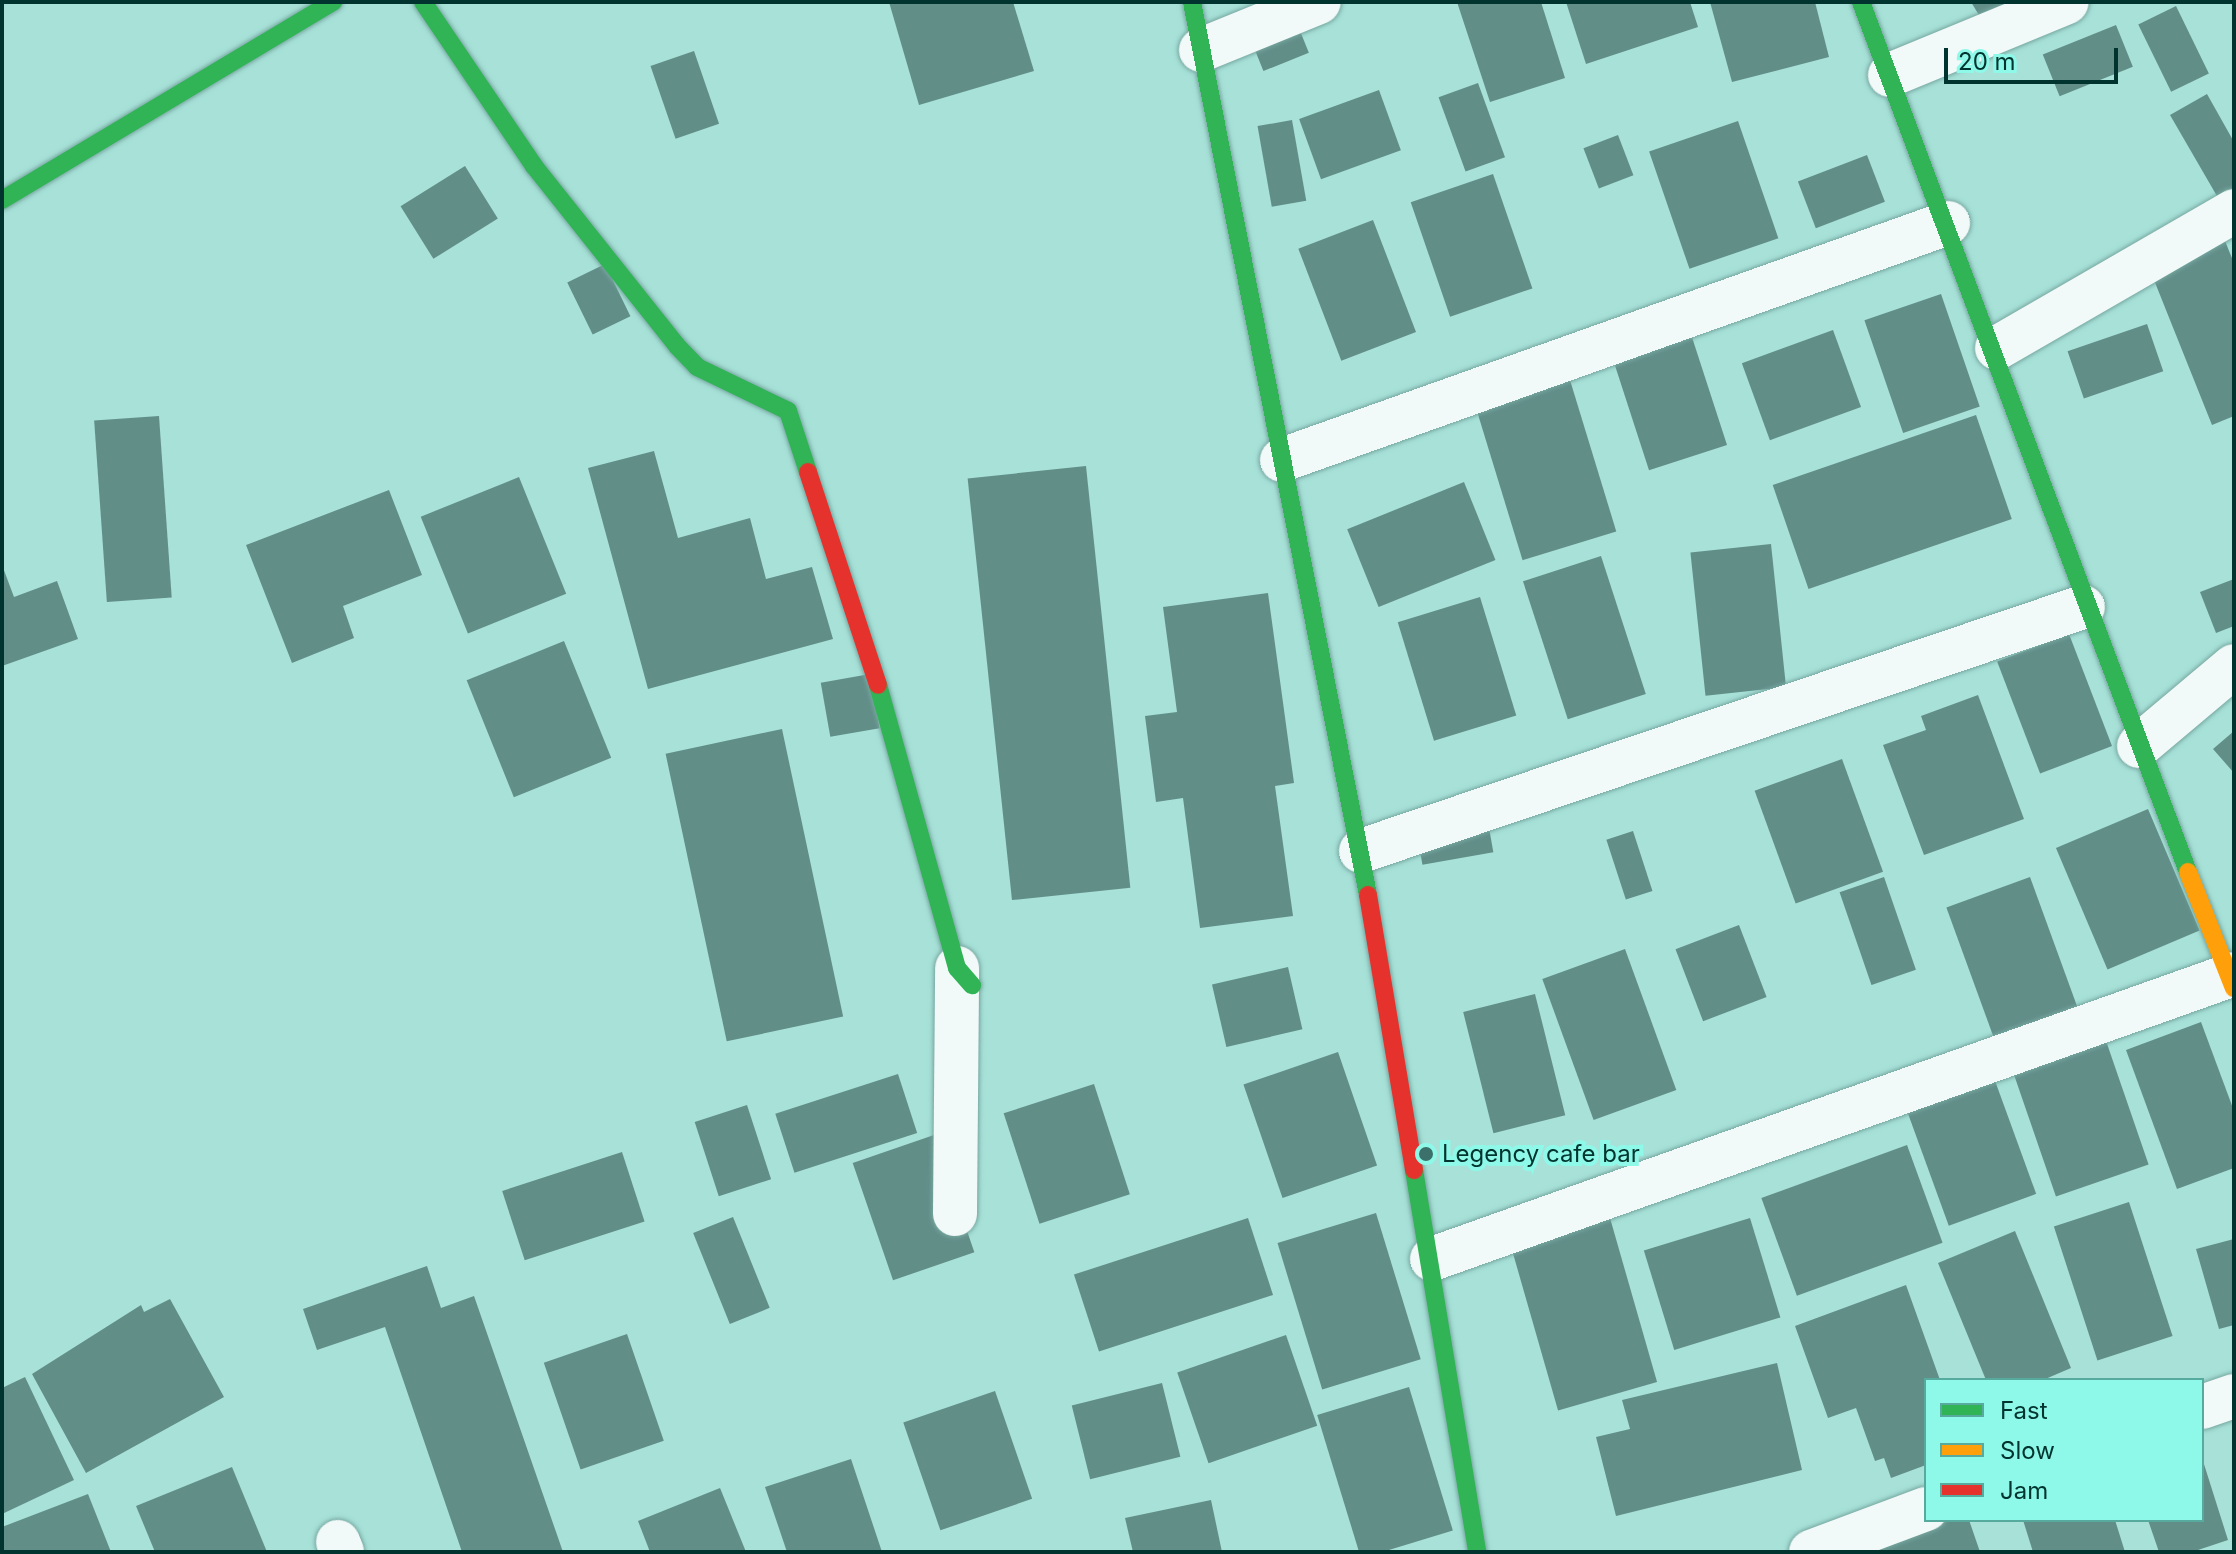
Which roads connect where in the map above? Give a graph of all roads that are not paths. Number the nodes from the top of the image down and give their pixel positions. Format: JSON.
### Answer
{"nodes":[{"id":1,"x":333,"y":2,"type":"edge"},
{"id":2,"x":423,"y":2,"type":"edge"},
{"id":3,"x":1192,"y":2,"type":"edge"},
{"id":4,"x":1319,"y":2,"type":"edge"},
{"id":5,"x":1861,"y":2,"type":"edge"},
{"id":6,"x":2067,"y":2,"type":"edge"},
{"id":7,"x":1201,"y":50,"type":"junction"},
{"id":8,"x":1890,"y":75,"type":"junction"},
{"id":9,"x":2,"y":200,"type":"edge"},
{"id":10,"x":2234,"y":211,"type":"edge"},
{"id":11,"x":1948,"y":223,"type":"junction"},
{"id":12,"x":1997,"y":348,"type":"junction"},
{"id":13,"x":1282,"y":460,"type":"junction"},
{"id":14,"x":2083,"y":607,"type":"junction"},
{"id":15,"x":2234,"y":666,"type":"edge"},
{"id":16,"x":2139,"y":746,"type":"junction"},
{"id":17,"x":1361,"y":851,"type":"junction"},
{"id":18,"x":965,"y":977,"type":"joint"},
{"id":19,"x":2233,"y":979,"type":"edge"},
{"id":20,"x":955,"y":1214,"type":"dead end"},
{"id":21,"x":1432,"y":1259,"type":"junction"},
{"id":22,"x":2234,"y":1396,"type":"edge"},
{"id":23,"x":2204,"y":1406,"type":"edge"},
{"id":24,"x":1924,"y":1510,"type":"edge"},
{"id":25,"x":1477,"y":1552,"type":"edge"},
{"id":26,"x":1811,"y":1552,"type":"edge"}],
"edges":[{"from":1,"to":9,"type":"street"},
{"from":2,"to":18,"type":"street"},
{"from":3,"to":7,"type":"street"},
{"from":4,"to":7,"type":"street"},
{"from":5,"to":8,"type":"street"},
{"from":6,"to":8,"type":"street"},
{"from":7,"to":13,"type":"street"},
{"from":8,"to":11,"type":"street"},
{"from":10,"to":12,"type":"street"},
{"from":11,"to":12,"type":"street"},
{"from":11,"to":13,"type":"street"},
{"from":12,"to":14,"type":"street"},
{"from":13,"to":17,"type":"street"},
{"from":14,"to":16,"type":"street"},
{"from":14,"to":17,"type":"street"},
{"from":15,"to":16,"type":"street"},
{"from":16,"to":19,"type":"street"},
{"from":17,"to":21,"type":"street"},
{"from":18,"to":20,"type":"street"},
{"from":19,"to":21,"type":"street"},
{"from":21,"to":25,"type":"street"},
{"from":22,"to":23,"type":"street"},
{"from":24,"to":26,"type":"street"}]}
